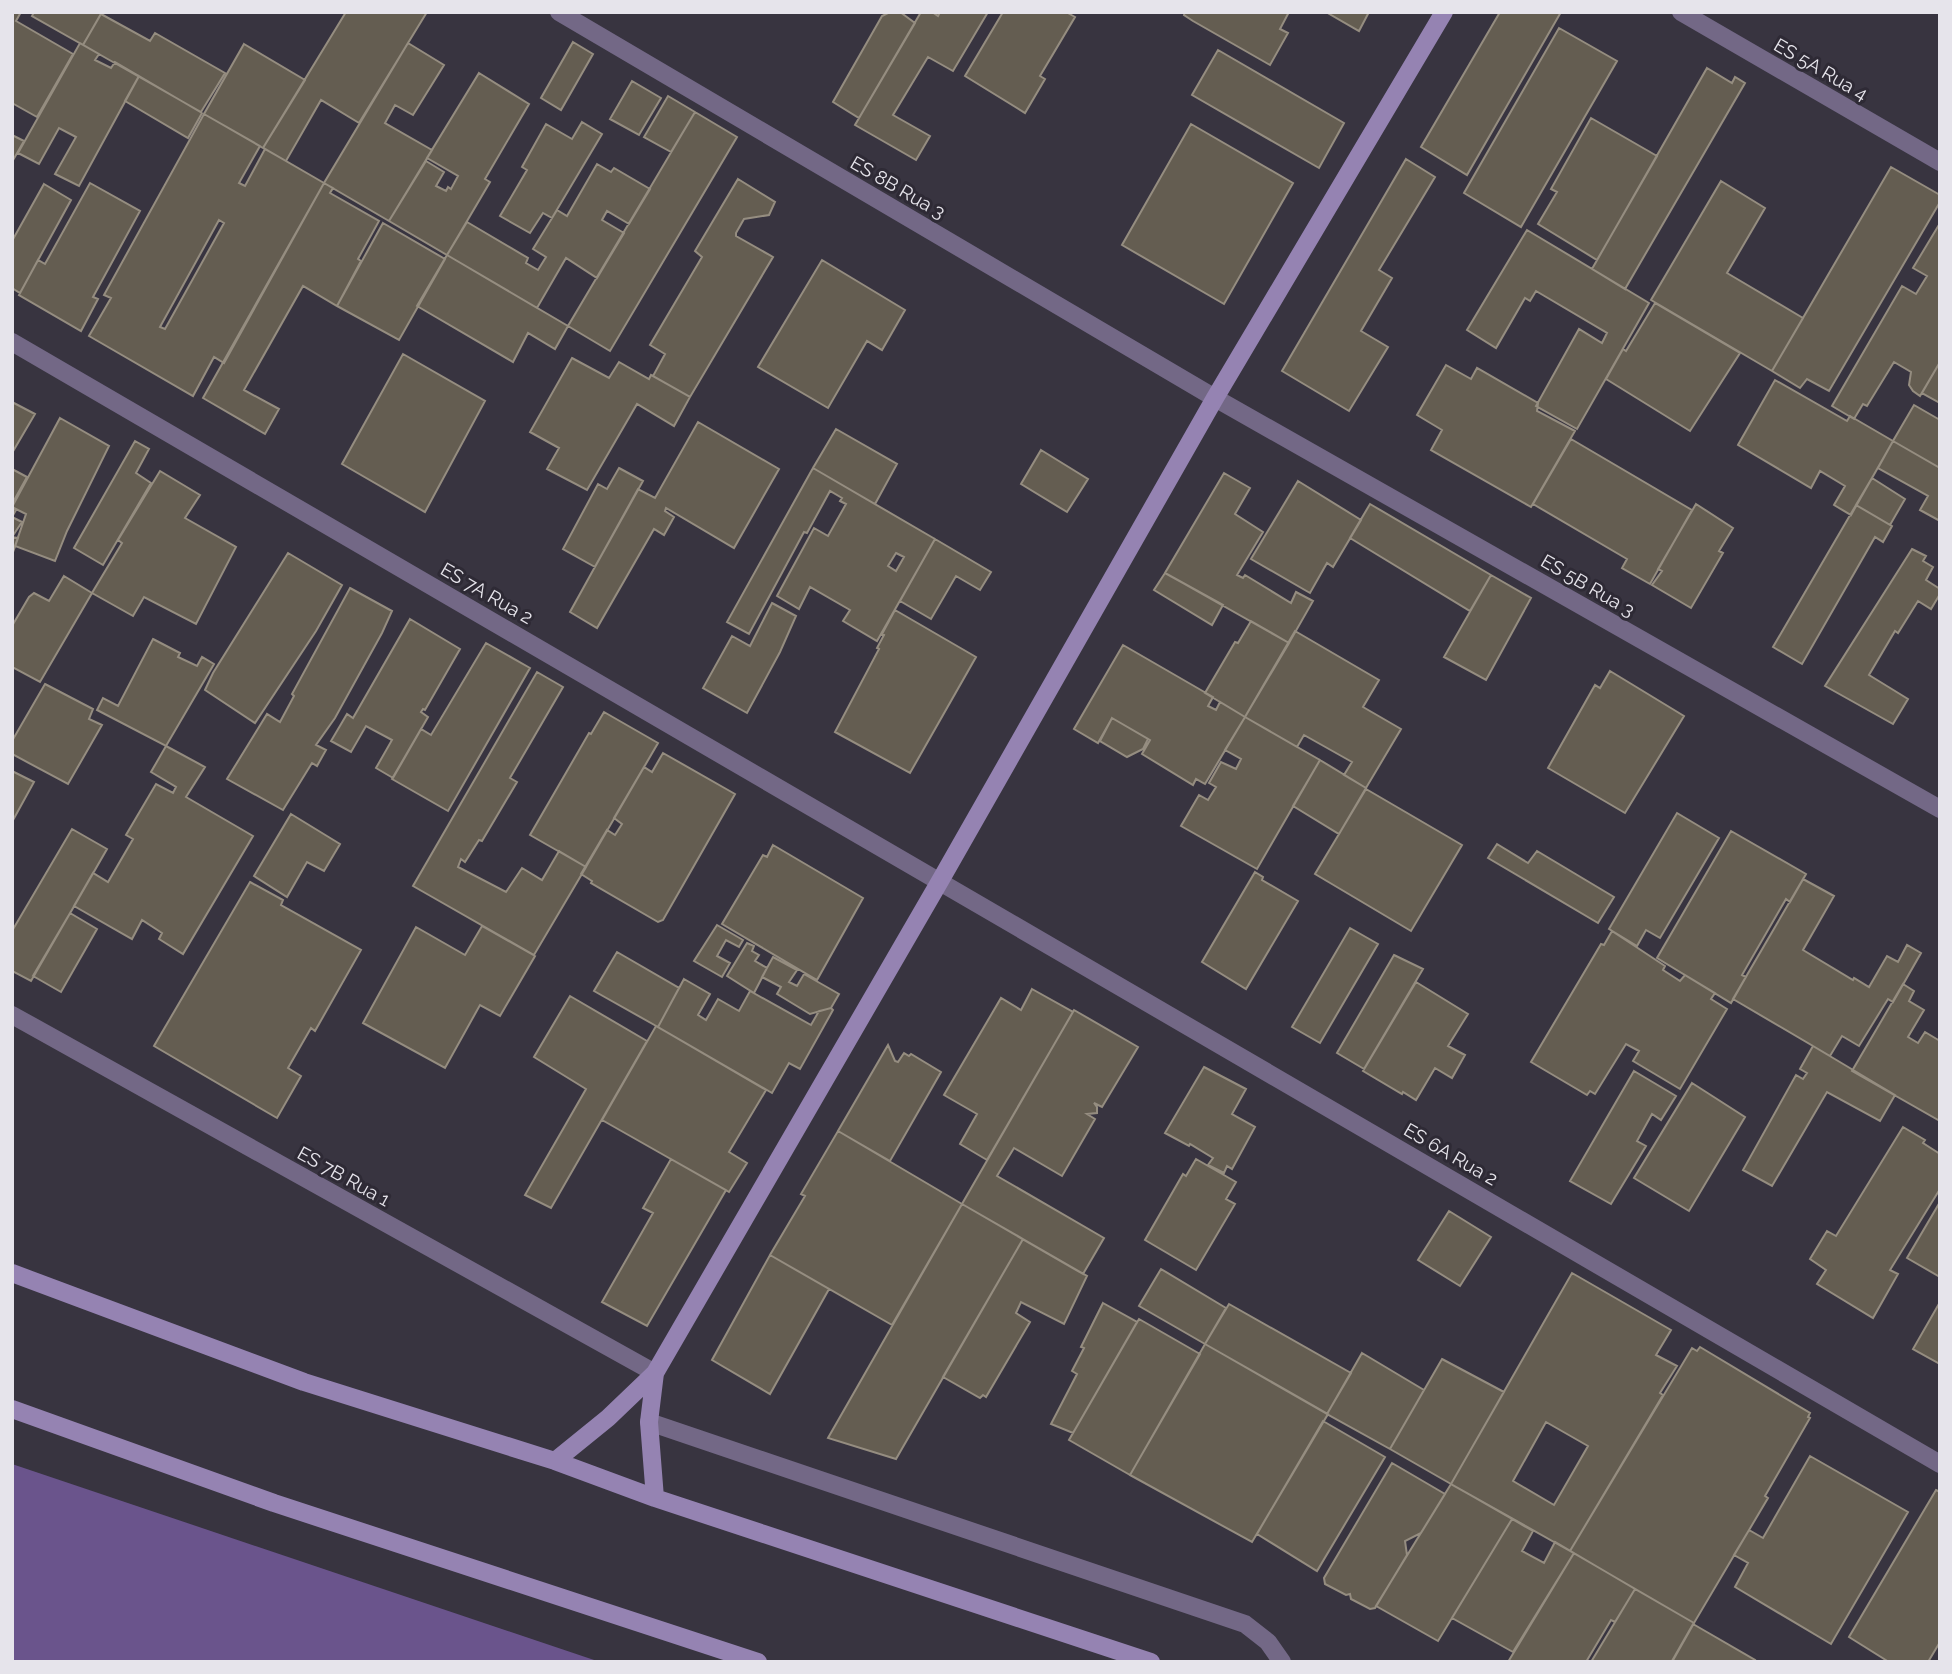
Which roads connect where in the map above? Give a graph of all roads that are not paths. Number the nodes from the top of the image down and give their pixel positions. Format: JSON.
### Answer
{"nodes":[{"id":1,"x":559,"y":12,"type":"edge"},
{"id":2,"x":1444,"y":12,"type":"edge"},
{"id":3,"x":1681,"y":12,"type":"edge"},
{"id":4,"x":1940,"y":162,"type":"edge"},
{"id":5,"x":12,"y":342,"type":"edge"},
{"id":6,"x":1215,"y":398,"type":"junction"},
{"id":7,"x":1940,"y":809,"type":"edge"},
{"id":8,"x":940,"y":881,"type":"junction"},
{"id":9,"x":12,"y":1015,"type":"edge"},
{"id":10,"x":12,"y":1273,"type":"edge"},
{"id":11,"x":655,"y":1373,"type":"junction"},
{"id":12,"x":12,"y":1409,"type":"edge"},
{"id":13,"x":649,"y":1422,"type":"junction"},
{"id":14,"x":555,"y":1461,"type":"junction"},
{"id":15,"x":1940,"y":1464,"type":"edge"},
{"id":16,"x":655,"y":1498,"type":"junction"},
{"id":17,"x":758,"y":1662,"type":"edge"},
{"id":18,"x":1151,"y":1662,"type":"edge"},
{"id":19,"x":1282,"y":1662,"type":"edge"}],
"edges":[{"from":1,"to":6,"type":"street","name":"ES 8B Rua 3"},
{"from":2,"to":6,"type":"main road"},
{"from":3,"to":4,"type":"street","name":"ES 5A Rua 4"},
{"from":5,"to":8,"type":"street","name":"ES 7A Rua 2"},
{"from":6,"to":7,"type":"street","name":"ES 5B Rua 3"},
{"from":6,"to":8,"type":"main road"},
{"from":8,"to":11,"type":"main road"},
{"from":8,"to":15,"type":"street","name":"ES 6A Rua 2"},
{"from":9,"to":11,"type":"street","name":"ES 7B Rua 1"},
{"from":10,"to":14,"type":"main road"},
{"from":11,"to":13,"type":"main road"},
{"from":11,"to":14,"type":"main road"},
{"from":12,"to":17,"type":"main road"},
{"from":13,"to":16,"type":"main road"},
{"from":13,"to":19,"type":"street"},
{"from":14,"to":16,"type":"main road"},
{"from":16,"to":18,"type":"main road"}]}
